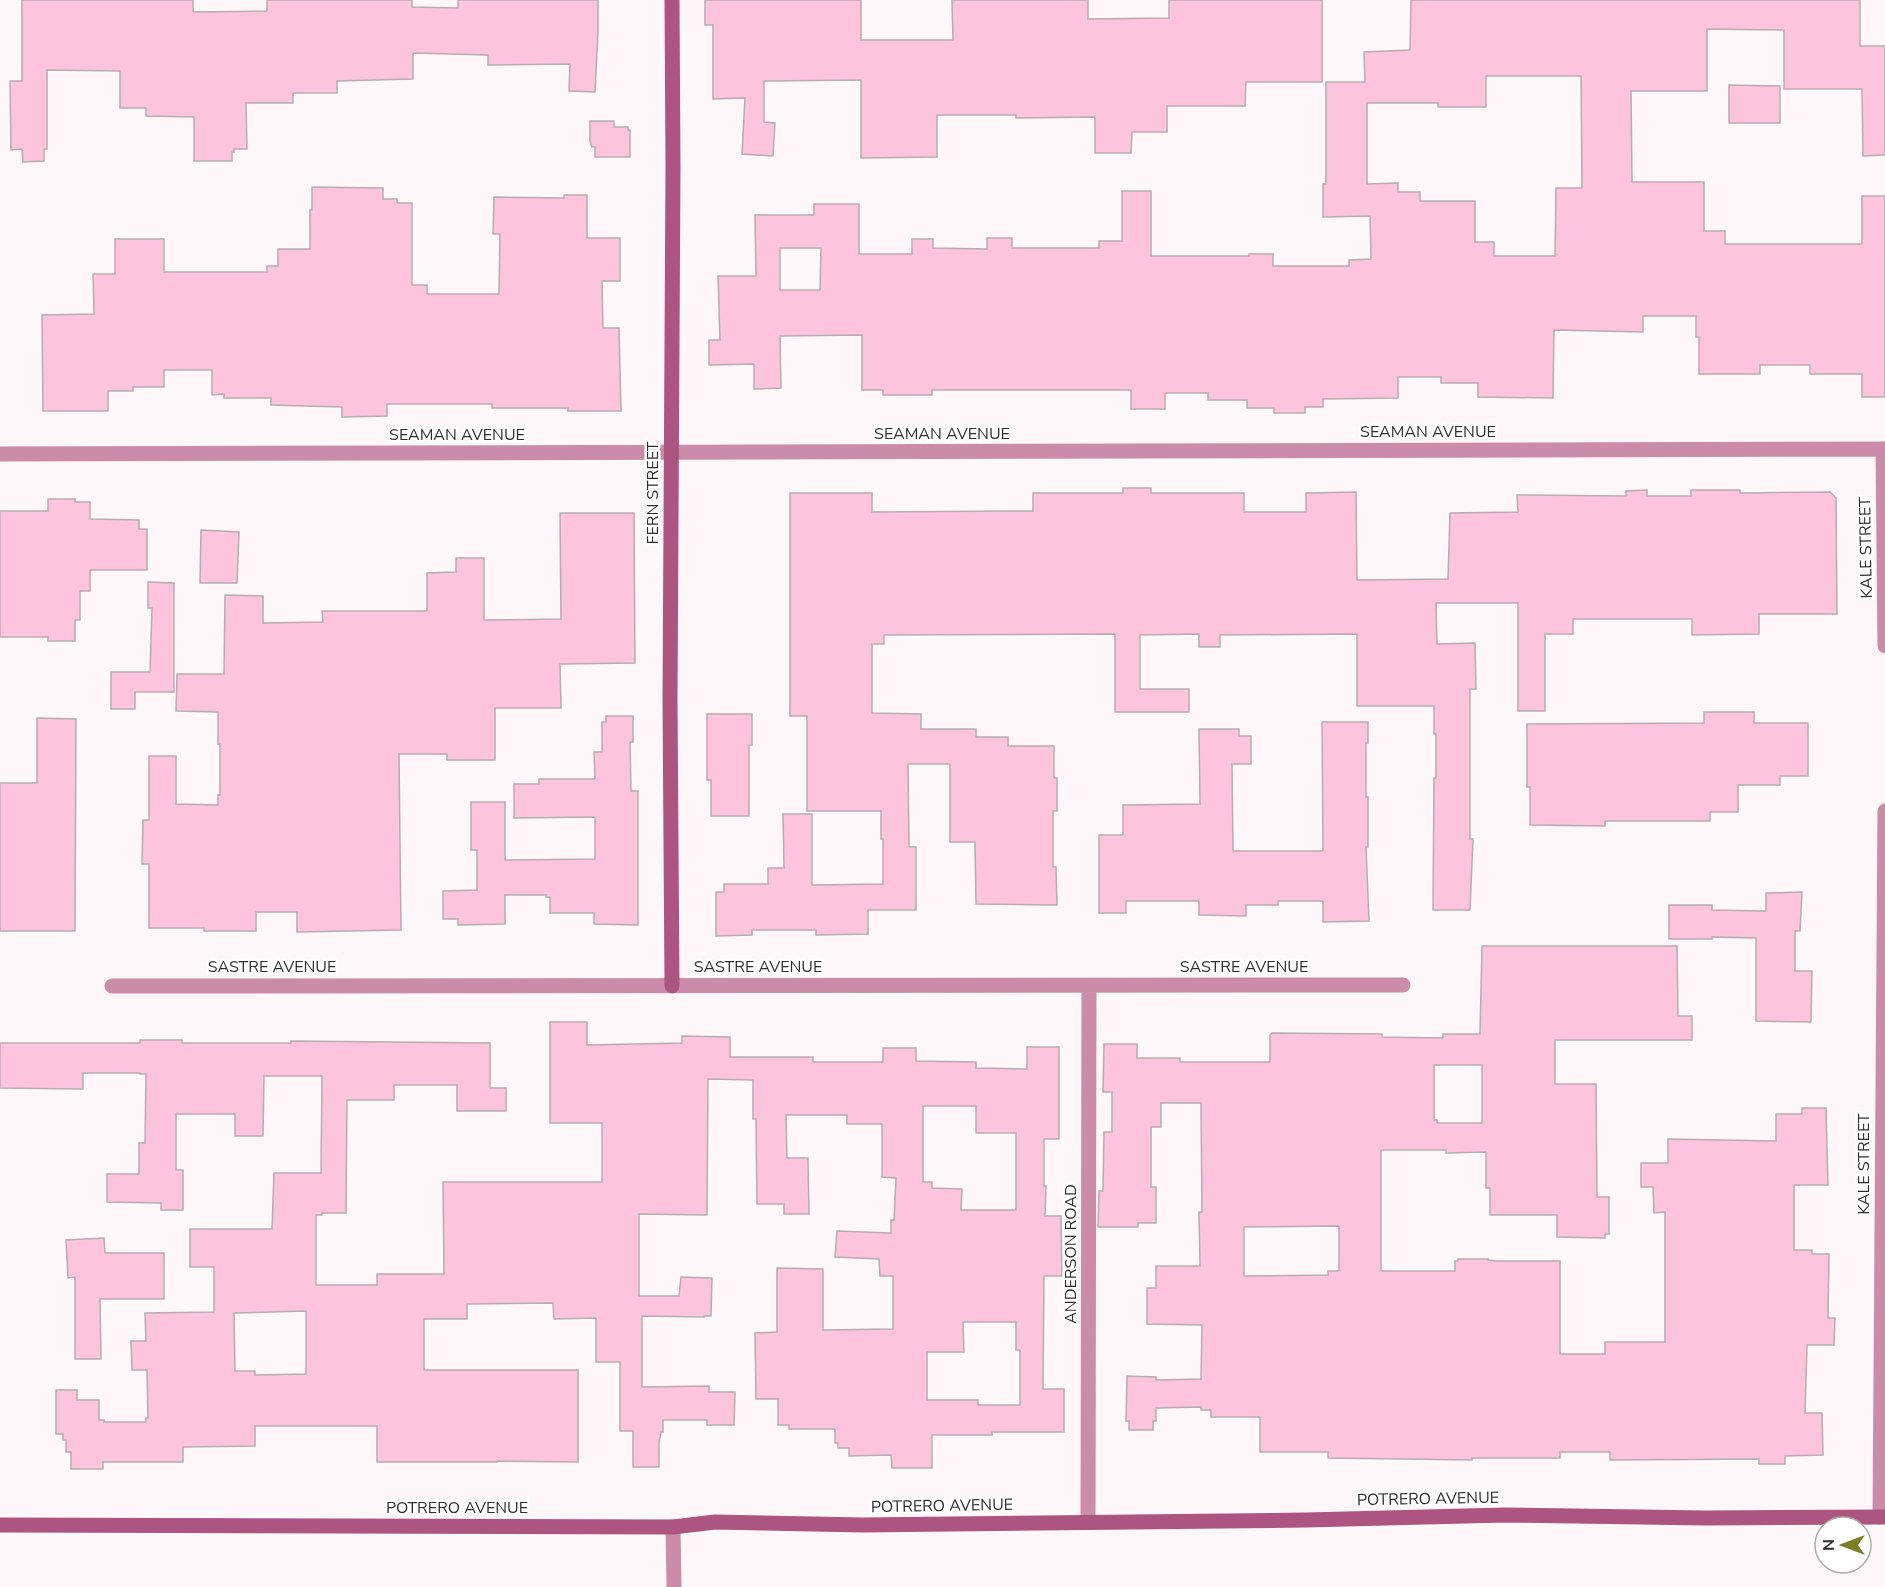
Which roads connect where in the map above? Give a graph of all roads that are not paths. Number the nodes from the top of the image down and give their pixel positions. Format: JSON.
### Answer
{"nodes":[{"id":1,"x":672,"y":0,"type":"edge"},
{"id":2,"x":1884,"y":449,"type":"edge"},
{"id":3,"x":671,"y":453,"type":"junction"},
{"id":4,"x":0,"y":454,"type":"edge"},
{"id":5,"x":1885,"y":646,"type":"edge"},
{"id":6,"x":1885,"y":811,"type":"edge"},
{"id":7,"x":1403,"y":985,"type":"dead end"},
{"id":8,"x":112,"y":986,"type":"dead end"},
{"id":9,"x":672,"y":986,"type":"junction"},
{"id":10,"x":1089,"y":986,"type":"junction"},
{"id":11,"x":1882,"y":1517,"type":"edge"},
{"id":12,"x":1088,"y":1522,"type":"junction"},
{"id":13,"x":0,"y":1525,"type":"edge"},
{"id":14,"x":674,"y":1527,"type":"junction"},
{"id":15,"x":674,"y":1587,"type":"edge"}],
"edges":[{"from":1,"to":3,"type":"street","name":"FERN STREET"},
{"from":2,"to":3,"type":"street","name":"SEAMAN AVENUE"},
{"from":2,"to":5,"type":"street","name":"KALE STREET"},
{"from":3,"to":4,"type":"street","name":"SEAMAN AVENUE"},
{"from":3,"to":9,"type":"street","name":"FERN STREET"},
{"from":6,"to":11,"type":"street","name":"KALE STREET"},
{"from":7,"to":10,"type":"street","name":"SASTRE AVENUE"},
{"from":8,"to":9,"type":"street","name":"SASTRE AVENUE"},
{"from":9,"to":10,"type":"street","name":"SASTRE AVENUE"},
{"from":10,"to":12,"type":"street","name":"ANDERSON ROAD"},
{"from":11,"to":12,"type":"street","name":"POTRERO AVENUE"},
{"from":12,"to":14,"type":"street","name":"POTRERO AVENUE"},
{"from":13,"to":14,"type":"street","name":"POTRERO AVENUE"},
{"from":14,"to":15,"type":"street"}]}
